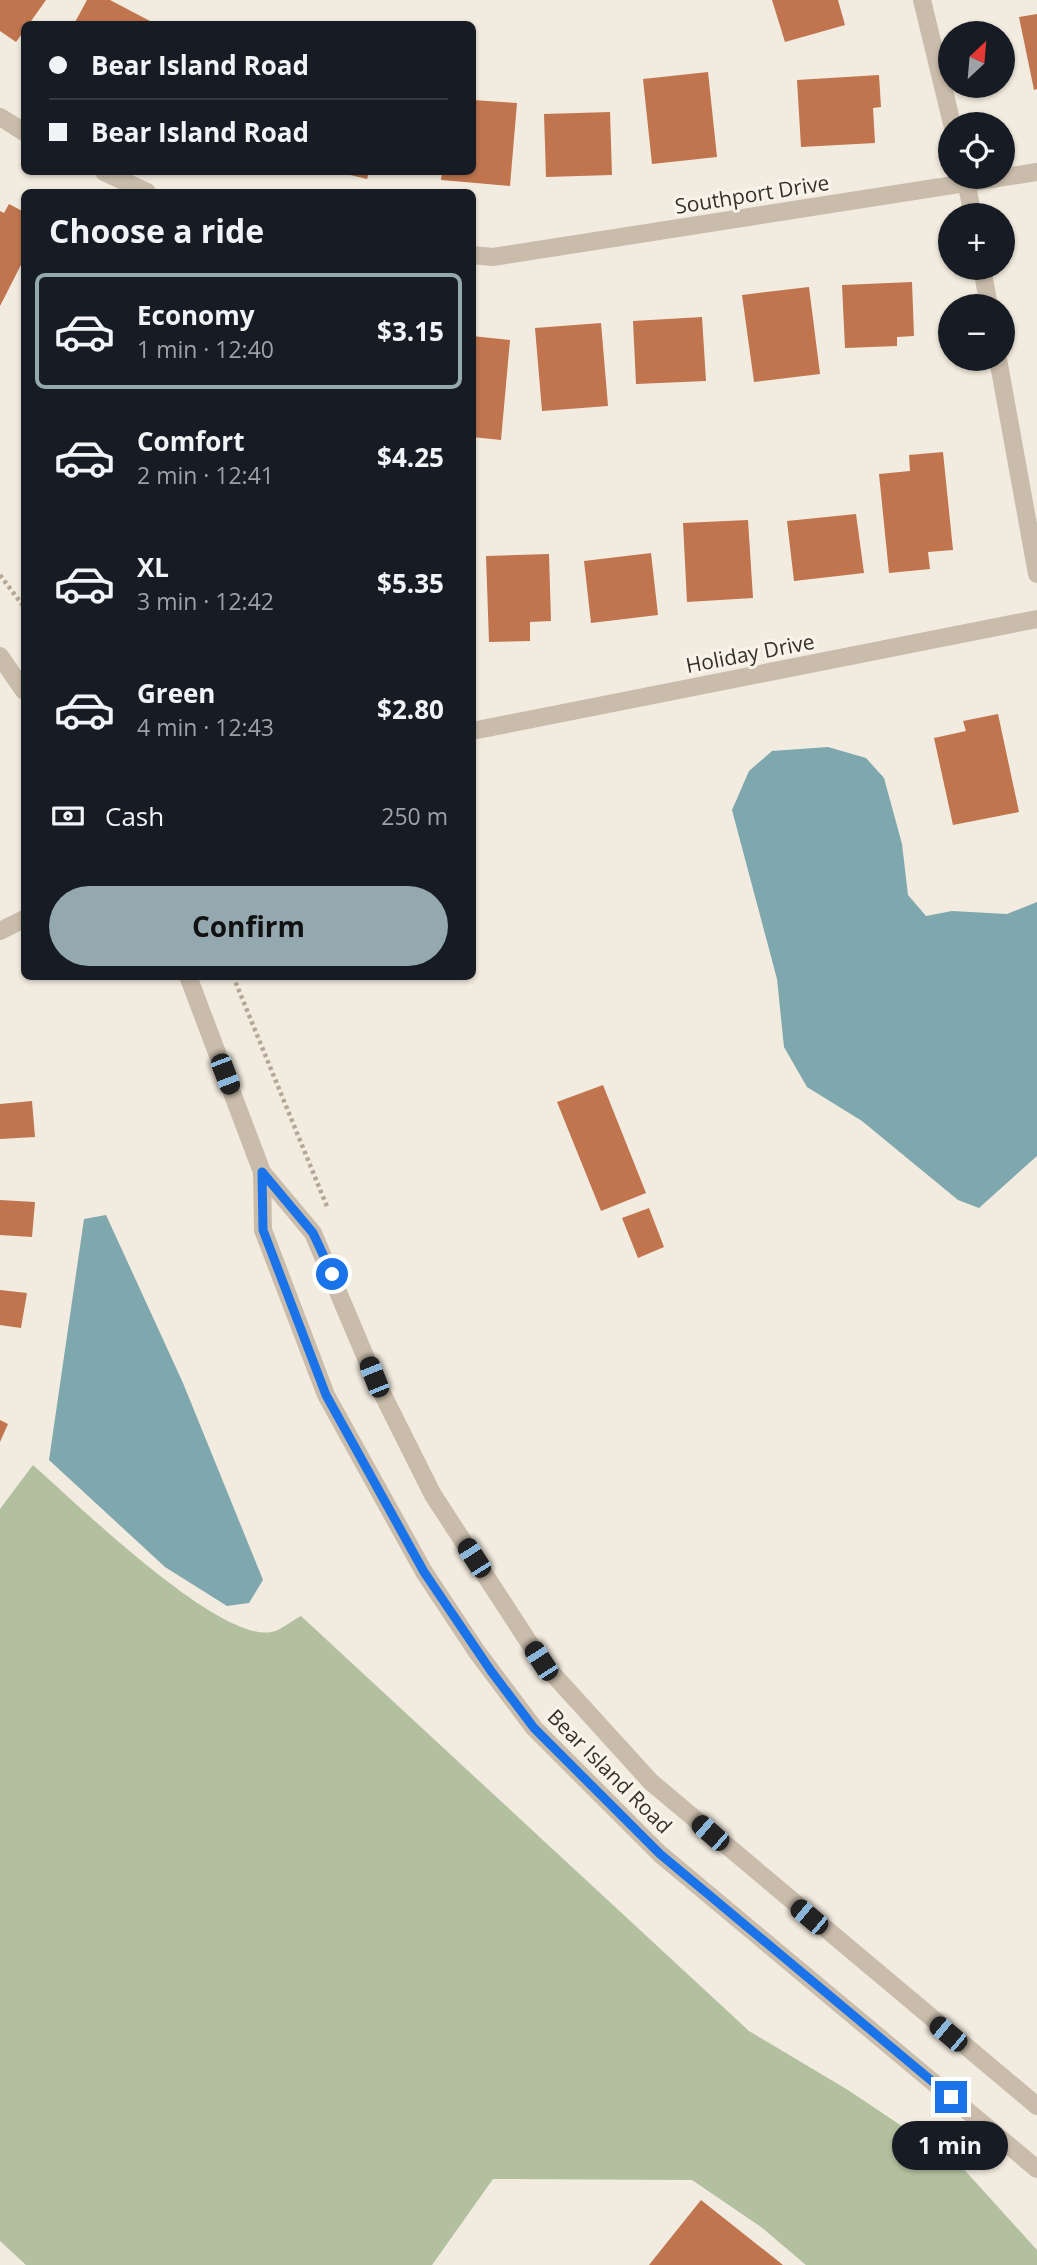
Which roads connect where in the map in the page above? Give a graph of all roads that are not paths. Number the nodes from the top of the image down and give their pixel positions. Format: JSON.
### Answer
{"nodes":[{"id":1,"x":922,"y":0,"type":"edge"},
{"id":2,"x":949,"y":112,"type":"edge"},
{"id":3,"x":0,"y":117,"type":"edge"},
{"id":4,"x":21,"y":130,"type":"edge"},
{"id":5,"x":1037,"y":172,"type":"edge"},
{"id":6,"x":110,"y":175,"type":"edge"},
{"id":7,"x":1015,"y":175,"type":"edge"},
{"id":8,"x":938,"y":185,"type":"edge"},
{"id":9,"x":141,"y":189,"type":"edge"},
{"id":10,"x":476,"y":255,"type":"edge"},
{"id":11,"x":1000,"y":371,"type":"edge"},
{"id":12,"x":1037,"y":574,"type":"edge"},
{"id":13,"x":1037,"y":619,"type":"edge"},
{"id":14,"x":0,"y":656,"type":"edge"},
{"id":15,"x":21,"y":687,"type":"edge"},
{"id":16,"x":476,"y":729,"type":"edge"},
{"id":17,"x":21,"y":920,"type":"edge"},
{"id":18,"x":0,"y":931,"type":"edge"},
{"id":19,"x":190,"y":980,"type":"edge"},
{"id":20,"x":262,"y":1172,"type":"junction"},
{"id":21,"x":1037,"y":2106,"type":"edge"},
{"id":22,"x":1037,"y":2169,"type":"edge"}],
"edges":[{"from":1,"to":2,"type":"street"},
{"from":3,"to":4,"type":"street"},
{"from":5,"to":7,"type":"street","name":"Southport Drive"},
{"from":6,"to":9,"type":"street"},
{"from":8,"to":10,"type":"street","name":"Southport Drive"},
{"from":11,"to":12,"type":"street"},
{"from":13,"to":16,"type":"street","name":"Holiday Drive"},
{"from":14,"to":15,"type":"street"},
{"from":17,"to":18,"type":"street"},
{"from":19,"to":20,"type":"street","name":"Bear Island Road"},
{"from":20,"to":21,"type":"street","name":"Bear Island Road"},
{"from":20,"to":22,"type":"street","name":"Bear Island Road"}]}
